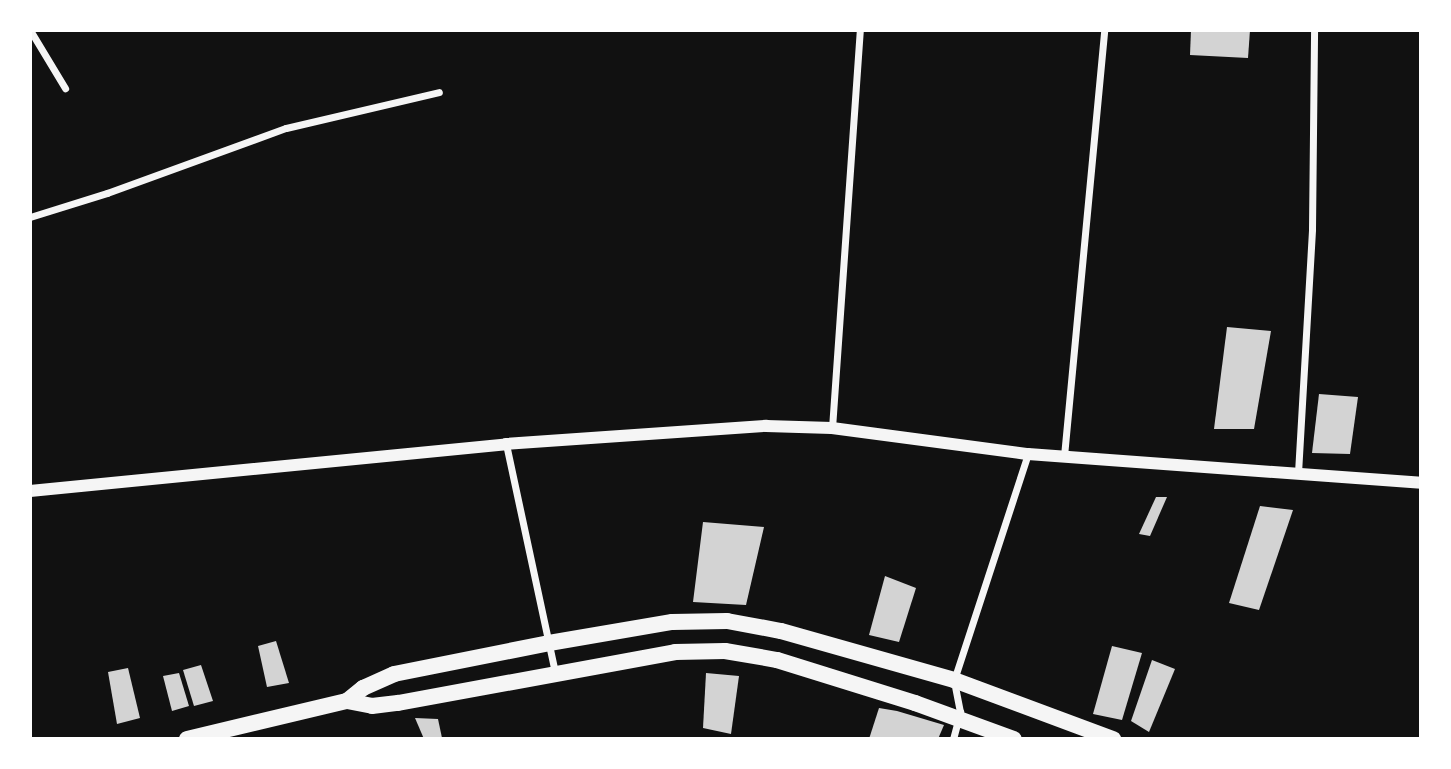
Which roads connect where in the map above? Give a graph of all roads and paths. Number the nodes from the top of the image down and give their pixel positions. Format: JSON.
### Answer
{"nodes":[{"id":1,"x":30,"y":30,"type":"edge"},
{"id":2,"x":860,"y":30,"type":"edge"},
{"id":3,"x":1104,"y":30,"type":"edge"},
{"id":4,"x":1314,"y":30,"type":"edge"},
{"id":5,"x":65,"y":88,"type":"dead end"},
{"id":6,"x":439,"y":92,"type":"dead end"},
{"id":7,"x":30,"y":217,"type":"edge"},
{"id":8,"x":832,"y":428,"type":"junction"},
{"id":9,"x":506,"y":444,"type":"junction"},
{"id":10,"x":1028,"y":454,"type":"junction"},
{"id":11,"x":1064,"y":456,"type":"junction"},
{"id":12,"x":1298,"y":473,"type":"junction"},
{"id":13,"x":1421,"y":483,"type":"edge"},
{"id":14,"x":30,"y":491,"type":"edge"},
{"id":15,"x":549,"y":643,"type":"junction"},
{"id":16,"x":556,"y":676,"type":"junction"},
{"id":17,"x":954,"y":680,"type":"junction"},
{"id":18,"x":347,"y":701,"type":"junction"},
{"id":19,"x":958,"y":719,"type":"junction"},
{"id":20,"x":187,"y":739,"type":"edge"},
{"id":21,"x":953,"y":739,"type":"edge"},
{"id":22,"x":1014,"y":739,"type":"edge"},
{"id":23,"x":1113,"y":739,"type":"edge"}],
"edges":[{"from":1,"to":5,"type":"street"},
{"from":2,"to":8,"type":"street"},
{"from":3,"to":11,"type":"street"},
{"from":4,"to":12,"type":"street"},
{"from":6,"to":7,"type":"street"},
{"from":8,"to":9,"type":"street"},
{"from":8,"to":10,"type":"street"},
{"from":9,"to":14,"type":"street"},
{"from":9,"to":15,"type":"street"},
{"from":10,"to":11,"type":"street"},
{"from":10,"to":17,"type":"street"},
{"from":11,"to":12,"type":"street"},
{"from":12,"to":13,"type":"street"},
{"from":15,"to":16,"type":"street"},
{"from":15,"to":17,"type":"main road"},
{"from":15,"to":18,"type":"main road"},
{"from":16,"to":18,"type":"main road"},
{"from":16,"to":19,"type":"main road"},
{"from":17,"to":19,"type":"street"},
{"from":17,"to":23,"type":"main road"},
{"from":18,"to":20,"type":"main road"},
{"from":19,"to":21,"type":"street"},
{"from":19,"to":22,"type":"main road"}]}
